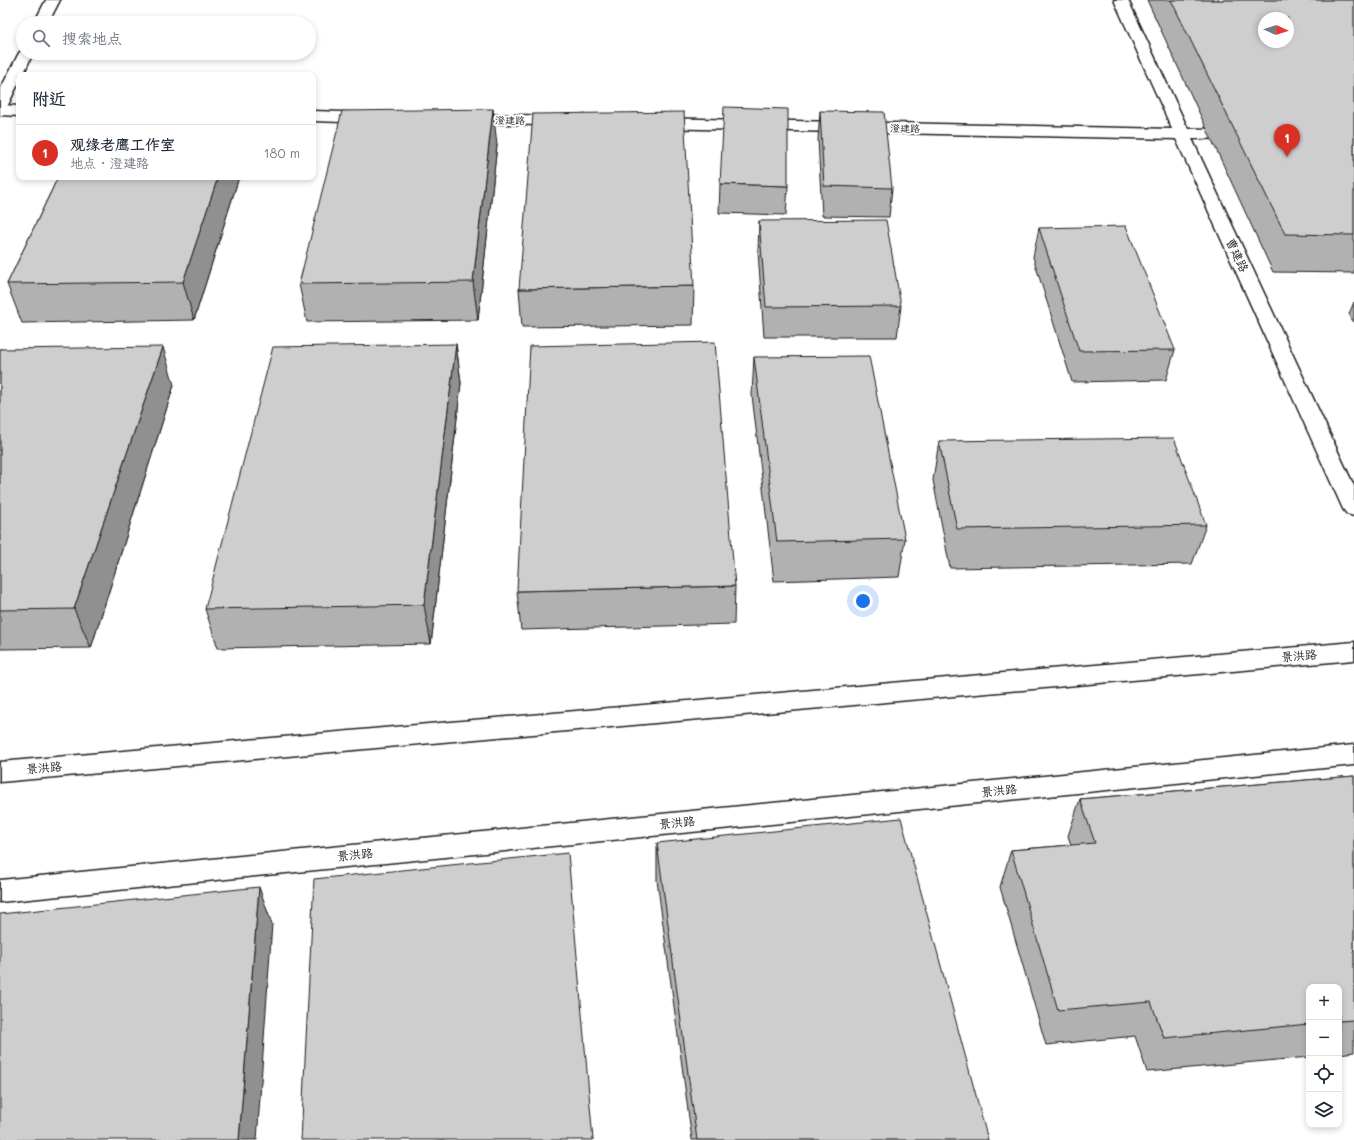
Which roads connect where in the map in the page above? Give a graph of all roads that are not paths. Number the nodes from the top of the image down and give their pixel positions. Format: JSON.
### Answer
{"nodes":[{"id":1,"x":53,"y":0,"type":"edge"},
{"id":2,"x":1121,"y":0,"type":"edge"},
{"id":3,"x":45,"y":16,"type":"edge"},
{"id":4,"x":22,"y":60,"type":"edge"},
{"id":5,"x":16,"y":72,"type":"edge"},
{"id":6,"x":16,"y":73,"type":"edge"},
{"id":7,"x":0,"y":105,"type":"edge"},
{"id":8,"x":0,"y":110,"type":"edge"},
{"id":9,"x":16,"y":111,"type":"edge"},
{"id":10,"x":316,"y":116,"type":"edge"},
{"id":11,"x":385,"y":118,"type":"edge"},
{"id":12,"x":448,"y":119,"type":"edge"},
{"id":13,"x":576,"y":122,"type":"edge"},
{"id":14,"x":640,"y":123,"type":"edge"},
{"id":15,"x":1252,"y":133,"type":"edge"},
{"id":16,"x":1182,"y":134,"type":"junction"},
{"id":17,"x":1354,"y":509,"type":"edge"},
{"id":18,"x":1354,"y":651,"type":"edge"},
{"id":19,"x":1354,"y":755,"type":"edge"},
{"id":20,"x":0,"y":772,"type":"edge"},
{"id":21,"x":0,"y":891,"type":"edge"}],
"edges":[{"from":1,"to":3,"type":"street"},
{"from":2,"to":16,"type":"street","name":"曹建路"},
{"from":4,"to":5,"type":"street"},
{"from":6,"to":7,"type":"street"},
{"from":8,"to":9,"type":"street"},
{"from":10,"to":11,"type":"street"},
{"from":12,"to":13,"type":"street","name":"澄建路"},
{"from":14,"to":16,"type":"street","name":"澄建路"},
{"from":15,"to":16,"type":"street","name":"澄建路"},
{"from":16,"to":17,"type":"street","name":"曹建路"},
{"from":18,"to":20,"type":"street","name":"景洪路"},
{"from":19,"to":21,"type":"street","name":"景洪路"}]}
